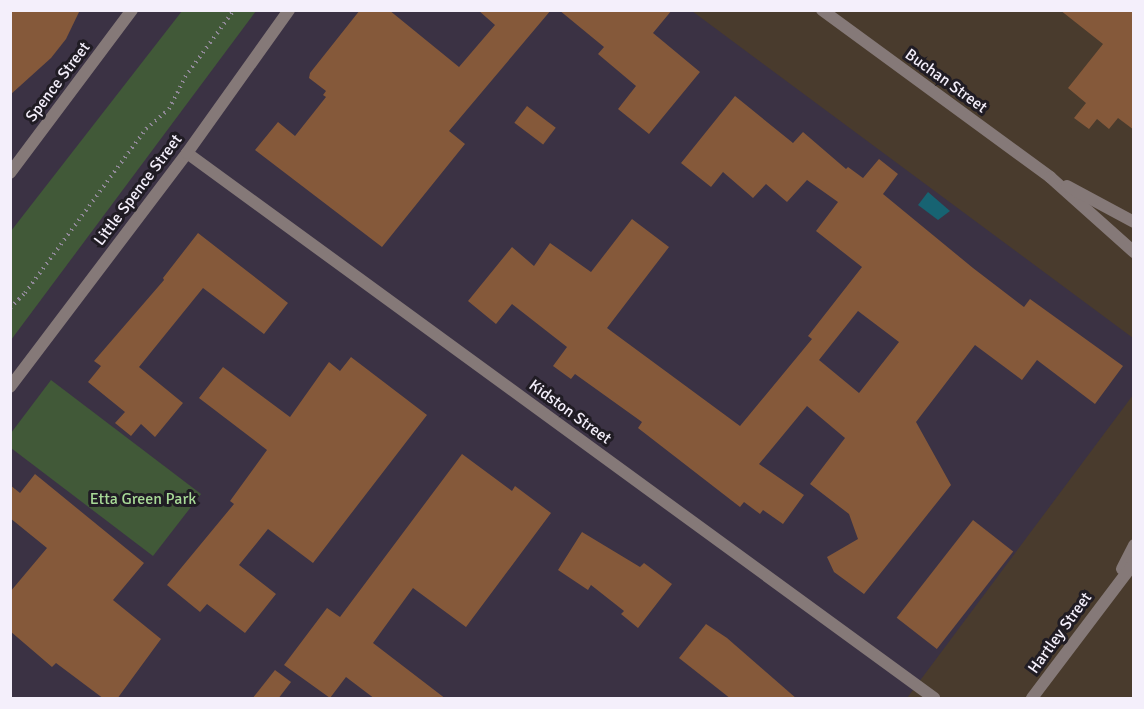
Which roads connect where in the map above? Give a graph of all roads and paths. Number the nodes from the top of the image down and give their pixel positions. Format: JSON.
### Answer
{"nodes":[{"id":1,"x":132,"y":10,"type":"edge"},
{"id":2,"x":234,"y":10,"type":"edge"},
{"id":3,"x":289,"y":10,"type":"edge"},
{"id":4,"x":822,"y":10,"type":"edge"},
{"id":5,"x":187,"y":153,"type":"junction"},
{"id":6,"x":10,"y":173,"type":"edge"},
{"id":7,"x":1050,"y":177,"type":"junction"},
{"id":8,"x":1134,"y":222,"type":"edge"},
{"id":9,"x":1134,"y":252,"type":"edge"},
{"id":10,"x":10,"y":308,"type":"edge"},
{"id":11,"x":10,"y":387,"type":"edge"},
{"id":12,"x":1134,"y":545,"type":"edge"},
{"id":13,"x":1134,"y":563,"type":"edge"},
{"id":14,"x":1114,"y":586,"type":"junction"},
{"id":15,"x":934,"y":699,"type":"edge"},
{"id":16,"x":1032,"y":699,"type":"edge"}],
"edges":[{"from":1,"to":6,"type":"street","name":"Spence Street"},
{"from":2,"to":10,"type":"path"},
{"from":3,"to":5,"type":"street","name":"Little Spence Street"},
{"from":4,"to":7,"type":"street","name":"Buchan Street"},
{"from":5,"to":11,"type":"street","name":"Little Spence Street"},
{"from":5,"to":15,"type":"street","name":"Kidston Street"},
{"from":7,"to":8,"type":"street","name":"Buchan Street"},
{"from":7,"to":9,"type":"street","name":"Buchan Street"},
{"from":12,"to":14,"type":"street","name":"Hartley Street"},
{"from":13,"to":14,"type":"street","name":"Hartley Street"},
{"from":14,"to":16,"type":"street","name":"Hartley Street"}]}
